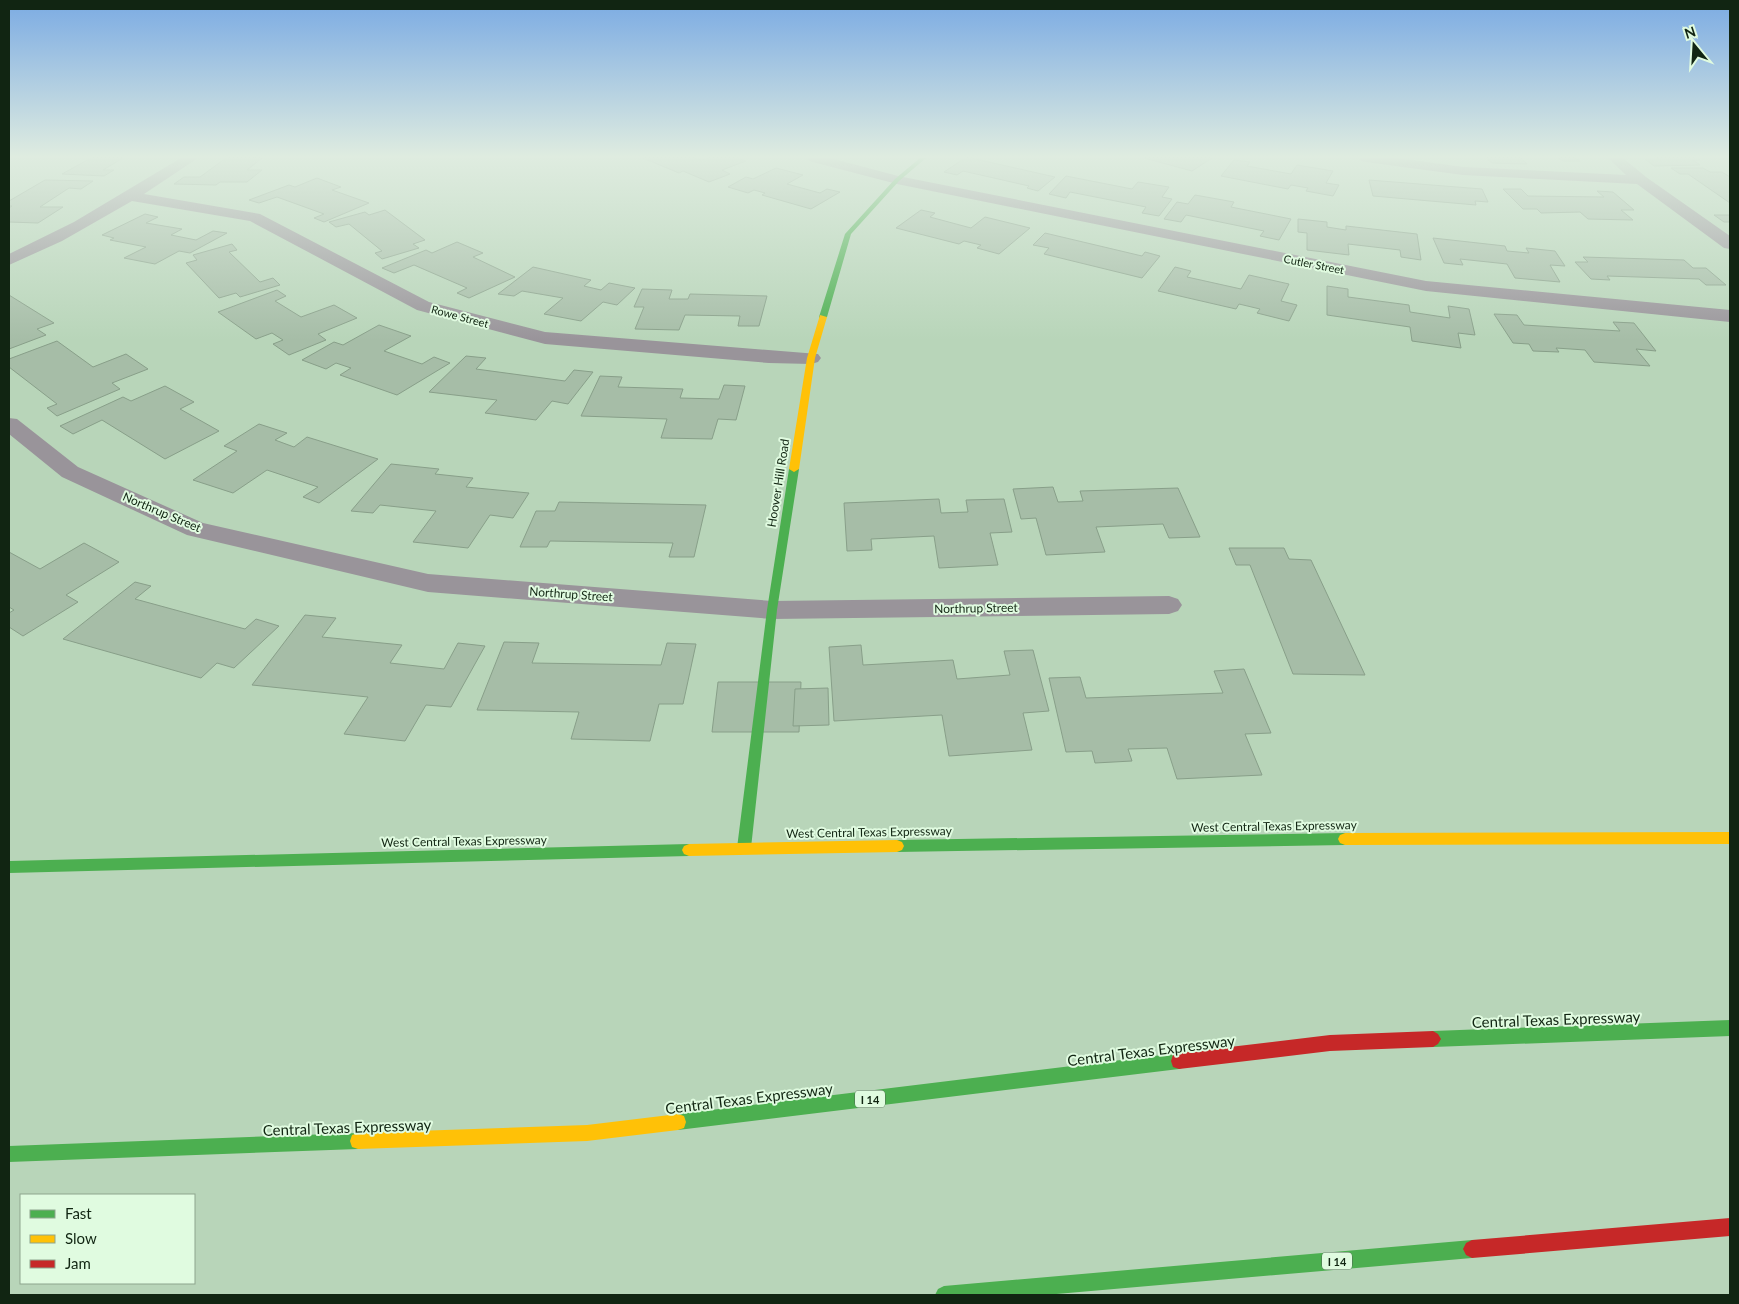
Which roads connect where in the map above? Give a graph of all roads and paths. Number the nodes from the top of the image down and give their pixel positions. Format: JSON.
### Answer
{"nodes":[{"id":1,"x":88,"y":219,"type":"edge"},
{"id":2,"x":258,"y":219,"type":"edge"},
{"id":3,"x":862,"y":219,"type":"edge"},
{"id":4,"x":1091,"y":219,"type":"edge"},
{"id":5,"x":1695,"y":219,"type":"edge"},
{"id":6,"x":1730,"y":244,"type":"edge"},
{"id":7,"x":9,"y":260,"type":"edge"},
{"id":8,"x":1730,"y":316,"type":"edge"},
{"id":9,"x":812,"y":358,"type":"junction"},
{"id":10,"x":9,"y":424,"type":"edge"},
{"id":11,"x":1169,"y":605,"type":"dead end"},
{"id":12,"x":772,"y":610,"type":"junction"},
{"id":13,"x":1730,"y":838,"type":"edge"},
{"id":14,"x":744,"y":848,"type":"junction"},
{"id":15,"x":9,"y":866,"type":"edge"},
{"id":16,"x":1730,"y":1028,"type":"edge"},
{"id":17,"x":9,"y":1154,"type":"edge"},
{"id":18,"x":1730,"y":1227,"type":"edge"},
{"id":19,"x":944,"y":1295,"type":"edge"}],
"edges":[{"from":1,"to":7,"type":"street"},
{"from":2,"to":9,"type":"street","name":"Rowe Street"},
{"from":3,"to":9,"type":"main road","name":"Hoover Hill Road"},
{"from":4,"to":8,"type":"street","name":"Cutler Street"},
{"from":5,"to":6,"type":"street"},
{"from":9,"to":12,"type":"main road","name":"Hoover Hill Road"},
{"from":10,"to":12,"type":"street","name":"Northrup Street"},
{"from":11,"to":12,"type":"street","name":"Northrup Street"},
{"from":12,"to":14,"type":"main road","name":"Hoover Hill Road"},
{"from":13,"to":14,"type":"main road","name":"West Central Texas Expressway"},
{"from":14,"to":15,"type":"main road","name":"West Central Texas Expressway"},
{"from":16,"to":17,"type":"main road","name":"Central Texas Expressway","number":"I 14"},
{"from":18,"to":19,"type":"main road","number":"I 14"}]}
